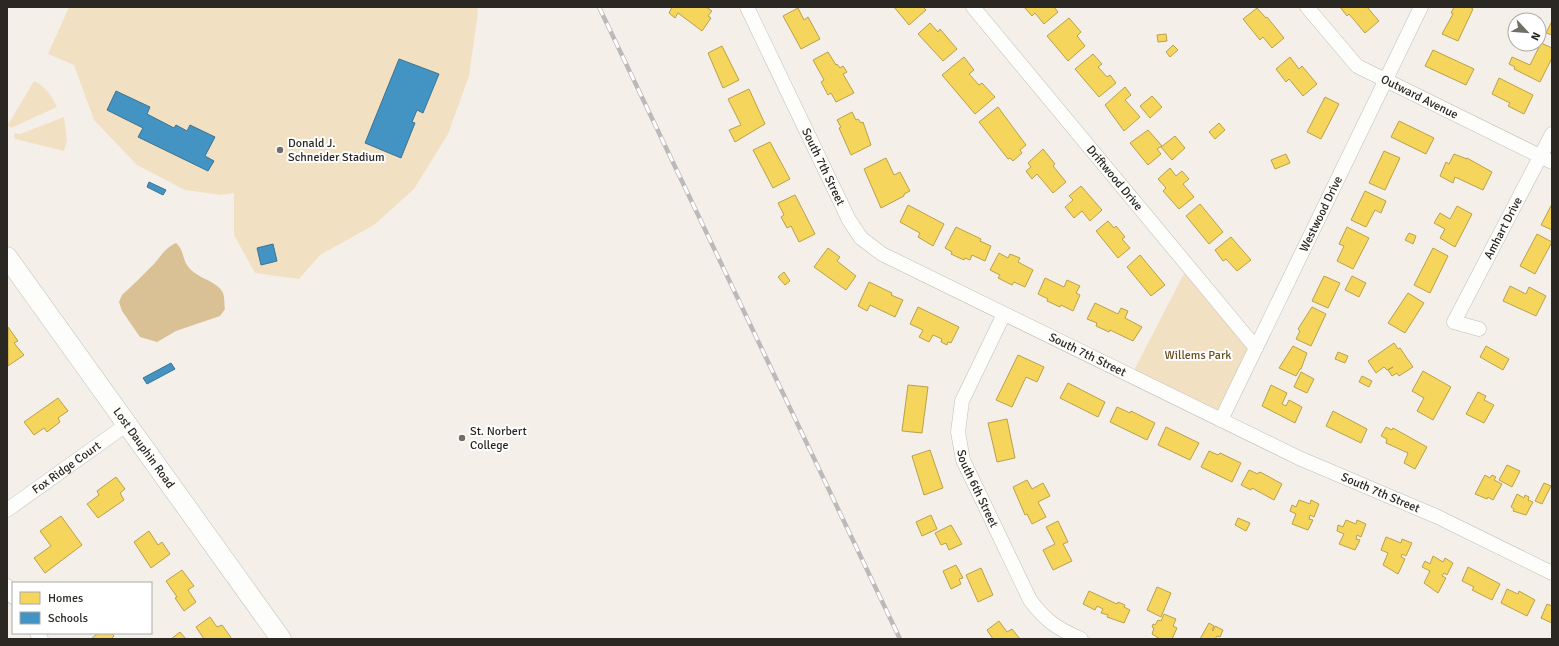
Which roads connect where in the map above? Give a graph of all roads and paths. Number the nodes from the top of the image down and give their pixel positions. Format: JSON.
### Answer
{"nodes":[{"id":1,"x":973,"y":7,"type":"edge"},
{"id":2,"x":1307,"y":7,"type":"edge"},
{"id":3,"x":1421,"y":7,"type":"edge"},
{"id":4,"x":751,"y":10,"type":"edge"},
{"id":5,"x":1385,"y":81,"type":"junction"},
{"id":6,"x":1552,"y":134,"type":"edge"},
{"id":7,"x":1547,"y":159,"type":"edge"},
{"id":8,"x":7,"y":257,"type":"edge"},
{"id":9,"x":1004,"y":314,"type":"junction"},
{"id":10,"x":1479,"y":329,"type":"dead end"},
{"id":11,"x":1256,"y":348,"type":"junction"},
{"id":12,"x":1221,"y":420,"type":"junction"},
{"id":13,"x":126,"y":425,"type":"junction"},
{"id":14,"x":7,"y":510,"type":"edge"},
{"id":15,"x":1552,"y":573,"type":"edge"},
{"id":16,"x":7,"y":586,"type":"edge"},
{"id":17,"x":12,"y":595,"type":"edge"},
{"id":18,"x":281,"y":639,"type":"edge"},
{"id":19,"x":1080,"y":639,"type":"edge"}],
"edges":[{"from":1,"to":11,"type":"street","name":"Driftwood Drive"},
{"from":2,"to":5,"type":"street","name":"Outward Avenue"},
{"from":3,"to":5,"type":"street","name":"Westwood Drive"},
{"from":4,"to":9,"type":"street","name":"South 7th Street"},
{"from":5,"to":7,"type":"street","name":"Outward Avenue"},
{"from":5,"to":11,"type":"street","name":"Westwood Drive"},
{"from":6,"to":7,"type":"street","name":"Amhart Drive"},
{"from":7,"to":10,"type":"street","name":"Amhart Drive"},
{"from":8,"to":13,"type":"main road","name":"Lost Dauphin Road"},
{"from":9,"to":12,"type":"street","name":"South 7th Street"},
{"from":9,"to":19,"type":"street","name":"South 6th Street"},
{"from":11,"to":12,"type":"street","name":"Westwood Drive"},
{"from":12,"to":15,"type":"street","name":"South 7th Street"},
{"from":13,"to":14,"type":"street","name":"Fox Ridge Court"},
{"from":13,"to":18,"type":"main road","name":"Lost Dauphin Road"},
{"from":16,"to":17,"type":"street"}]}
